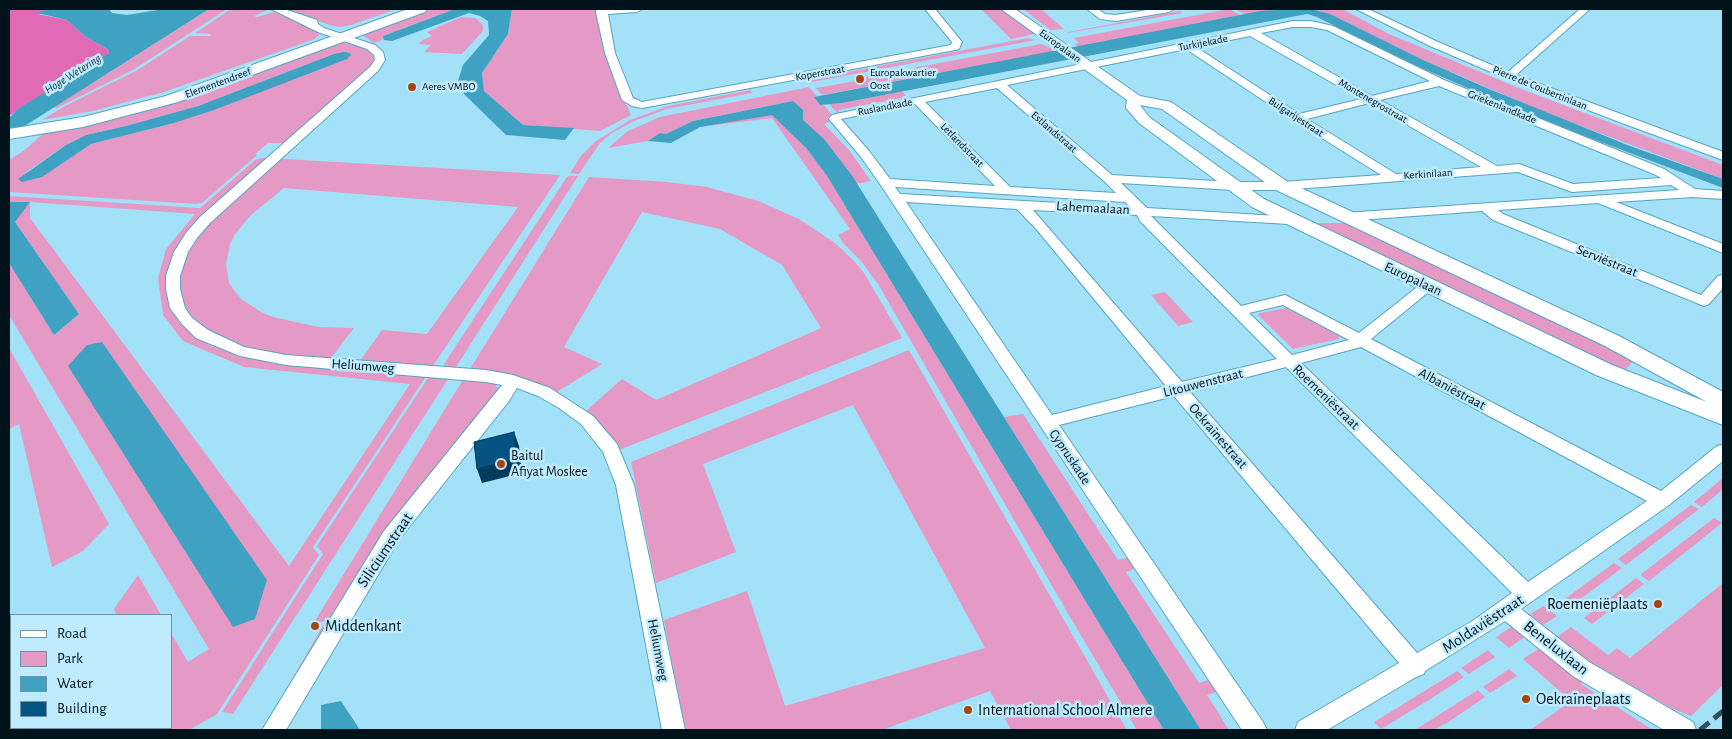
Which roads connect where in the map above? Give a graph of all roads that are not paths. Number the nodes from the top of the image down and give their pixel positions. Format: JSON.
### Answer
{"nodes":[{"id":1,"x":276,"y":9,"type":"edge"},
{"id":2,"x":402,"y":9,"type":"edge"},
{"id":3,"x":420,"y":9,"type":"edge"},
{"id":4,"x":637,"y":9,"type":"edge"},
{"id":5,"x":930,"y":9,"type":"edge"},
{"id":6,"x":1008,"y":9,"type":"edge"},
{"id":7,"x":1021,"y":9,"type":"edge"},
{"id":8,"x":1092,"y":9,"type":"edge"},
{"id":9,"x":1169,"y":9,"type":"edge"},
{"id":10,"x":1361,"y":9,"type":"edge"},
{"id":11,"x":1585,"y":9,"type":"edge"},
{"id":12,"x":601,"y":10,"type":"edge"},
{"id":13,"x":1311,"y":24,"type":"joint"},
{"id":14,"x":1253,"y":33,"type":"junction"},
{"id":15,"x":341,"y":35,"type":"junction"},
{"id":16,"x":1267,"y":42,"type":"junction"},
{"id":17,"x":1248,"y":45,"type":"dead end"},
{"id":18,"x":1065,"y":46,"type":"junction"},
{"id":19,"x":1188,"y":46,"type":"junction"},
{"id":20,"x":1220,"y":51,"type":"dead end"},
{"id":21,"x":1201,"y":55,"type":"junction"},
{"id":22,"x":1087,"y":63,"type":"junction"},
{"id":23,"x":1047,"y":75,"type":"junction"},
{"id":24,"x":1510,"y":76,"type":"junction"},
{"id":25,"x":1440,"y":82,"type":"junction"},
{"id":26,"x":999,"y":84,"type":"junction"},
{"id":27,"x":1009,"y":93,"type":"junction"},
{"id":28,"x":1136,"y":100,"type":"junction"},
{"id":29,"x":1370,"y":100,"type":"junction"},
{"id":30,"x":922,"y":105,"type":"junction"},
{"id":31,"x":1297,"y":118,"type":"junction"},
{"id":32,"x":9,"y":126,"type":"edge"},
{"id":33,"x":17,"y":133,"type":"edge"},
{"id":34,"x":1723,"y":156,"type":"edge"},
{"id":35,"x":1493,"y":169,"type":"junction"},
{"id":36,"x":1393,"y":177,"type":"junction"},
{"id":37,"x":1109,"y":179,"type":"junction"},
{"id":38,"x":1672,"y":180,"type":"junction"},
{"id":39,"x":1233,"y":186,"type":"junction"},
{"id":40,"x":1282,"y":186,"type":"junction"},
{"id":41,"x":1572,"y":188,"type":"junction"},
{"id":42,"x":891,"y":190,"type":"junction"},
{"id":43,"x":1006,"y":190,"type":"junction"},
{"id":44,"x":1692,"y":193,"type":"junction"},
{"id":45,"x":1723,"y":196,"type":"edge"},
{"id":46,"x":1128,"y":198,"type":"junction"},
{"id":47,"x":1599,"y":200,"type":"junction"},
{"id":48,"x":1021,"y":205,"type":"junction"},
{"id":49,"x":1485,"y":207,"type":"junction"},
{"id":50,"x":1142,"y":211,"type":"junction"},
{"id":51,"x":1345,"y":217,"type":"junction"},
{"id":52,"x":1289,"y":220,"type":"junction"},
{"id":53,"x":1723,"y":249,"type":"edge"},
{"id":54,"x":1723,"y":279,"type":"edge"},
{"id":55,"x":1430,"y":287,"type":"junction"},
{"id":56,"x":1238,"y":311,"type":"junction"},
{"id":57,"x":1360,"y":339,"type":"junction"},
{"id":58,"x":1288,"y":361,"type":"junction"},
{"id":59,"x":1650,"y":362,"type":"junction"},
{"id":60,"x":512,"y":381,"type":"junction"},
{"id":61,"x":1634,"y":381,"type":"junction"},
{"id":62,"x":1178,"y":389,"type":"junction"},
{"id":63,"x":1723,"y":401,"type":"edge"},
{"id":64,"x":1723,"y":417,"type":"edge"},
{"id":65,"x":1047,"y":422,"type":"junction"},
{"id":66,"x":1723,"y":450,"type":"edge"},
{"id":67,"x":1662,"y":500,"type":"junction"},
{"id":68,"x":1527,"y":595,"type":"junction"},
{"id":69,"x":1506,"y":609,"type":"junction"},
{"id":70,"x":1416,"y":667,"type":"junction"},
{"id":71,"x":273,"y":730,"type":"edge"},
{"id":72,"x":674,"y":730,"type":"edge"},
{"id":73,"x":1255,"y":730,"type":"edge"},
{"id":74,"x":1306,"y":730,"type":"edge"},
{"id":75,"x":1685,"y":730,"type":"edge"}],
"edges":[{"from":1,"to":15,"type":"street","name":"Heliumweg"},
{"from":2,"to":15,"type":"main road","name":"Elementendreef"},
{"from":3,"to":15,"type":"main road","name":"Elementendreef"},
{"from":4,"to":12,"type":"street"},
{"from":5,"to":12,"type":"street","name":"Koperstraat"},
{"from":6,"to":18,"type":"street","name":"Europalaan"},
{"from":7,"to":18,"type":"street","name":"Europalaan"},
{"from":8,"to":9,"type":"street"},
{"from":10,"to":24,"type":"street","name":"Pierre de Coubertinlaan"},
{"from":11,"to":24,"type":"street"},
{"from":13,"to":14,"type":"street","name":"Turkijekade"},
{"from":13,"to":25,"type":"street","name":"Griekenlandkade"},
{"from":14,"to":16,"type":"street","name":"Montenegrostraat"},
{"from":14,"to":19,"type":"street","name":"Turkijekade"},
{"from":15,"to":32,"type":"main road","name":"Elementendreef"},
{"from":15,"to":33,"type":"main road","name":"Elementendreef"},
{"from":15,"to":60,"type":"street","name":"Heliumweg"},
{"from":16,"to":17,"type":"street"},
{"from":16,"to":29,"type":"street","name":"Montenegrostraat"},
{"from":18,"to":22,"type":"street","name":"Europalaan"},
{"from":19,"to":21,"type":"street","name":"Bulgarijestraat"},
{"from":19,"to":22,"type":"street","name":"Turkijekade"},
{"from":20,"to":21,"type":"street"},
{"from":21,"to":31,"type":"street","name":"Bulgarijestraat"},
{"from":22,"to":23,"type":"street","name":"Ruslandkade"},
{"from":22,"to":28,"type":"street","name":"Europalaan"},
{"from":23,"to":26,"type":"street","name":"Ruslandkade"},
{"from":23,"to":27,"type":"street","name":"Ruslandkade"},
{"from":24,"to":34,"type":"street","name":"Pierre de Coubertinlaan"},
{"from":25,"to":29,"type":"street"},
{"from":25,"to":38,"type":"street","name":"Griekenlandkade"},
{"from":26,"to":27,"type":"street","name":"Estlandstraat"},
{"from":26,"to":30,"type":"street","name":"Ruslandkade"},
{"from":27,"to":30,"type":"street","name":"Ruslandkade"},
{"from":27,"to":37,"type":"street","name":"Estlandstraat"},
{"from":28,"to":39,"type":"street","name":"Europalaan"},
{"from":28,"to":40,"type":"street","name":"Europalaan"},
{"from":29,"to":31,"type":"street"},
{"from":29,"to":35,"type":"street","name":"Montenegrostraat"},
{"from":30,"to":42,"type":"street","name":"Ruslandkade"},
{"from":30,"to":43,"type":"street","name":"Letlandstraat"},
{"from":31,"to":36,"type":"street","name":"Bulgarijestraat"},
{"from":35,"to":36,"type":"street","name":"Kerkinilaan"},
{"from":35,"to":41,"type":"street","name":"Kerkinilaan"},
{"from":36,"to":40,"type":"street","name":"Kerkinilaan"},
{"from":37,"to":39,"type":"street"},
{"from":37,"to":46,"type":"street","name":"Lahemaalaan"},
{"from":38,"to":41,"type":"street","name":"Kerkinilaan"},
{"from":38,"to":44,"type":"street","name":"Griekenlandkade"},
{"from":39,"to":40,"type":"street","name":"Kerkinilaan"},
{"from":39,"to":52,"type":"street","name":"Europalaan"},
{"from":40,"to":51,"type":"street","name":"Europalaan"},
{"from":41,"to":47,"type":"street","name":"Kerkinilaan"},
{"from":42,"to":43,"type":"street","name":"Lahemaalaan"},
{"from":42,"to":48,"type":"street","name":"Lahemaalaan"},
{"from":42,"to":65,"type":"street","name":"Cypruskade"},
{"from":43,"to":46,"type":"street","name":"Lahemaalaan"},
{"from":44,"to":45,"type":"street","name":"Kerkinilaan"},
{"from":44,"to":47,"type":"street","name":"Kerkinilaan"},
{"from":46,"to":50,"type":"street","name":"Roemeniëstraat"},
{"from":47,"to":49,"type":"street","name":"Kerkinilaan"},
{"from":47,"to":53,"type":"street"},
{"from":48,"to":50,"type":"street","name":"Lahemaalaan"},
{"from":48,"to":62,"type":"street","name":"Oekraïnestraat"},
{"from":49,"to":51,"type":"street","name":"Kerkinilaan"},
{"from":49,"to":54,"type":"street","name":"Serviëstraat"},
{"from":50,"to":52,"type":"street","name":"Lahemaalaan"},
{"from":50,"to":56,"type":"street","name":"Roemeniëstraat"},
{"from":51,"to":59,"type":"street","name":"Europalaan"},
{"from":52,"to":55,"type":"street","name":"Europalaan"},
{"from":55,"to":57,"type":"street","name":"Litouwenstraat"},
{"from":55,"to":61,"type":"street","name":"Europalaan"},
{"from":56,"to":57,"type":"street","name":"Albaniëstraat"},
{"from":56,"to":58,"type":"street","name":"Roemeniëstraat"},
{"from":57,"to":58,"type":"street","name":"Litouwenstraat"},
{"from":57,"to":67,"type":"street","name":"Albaniëstraat"},
{"from":58,"to":62,"type":"street","name":"Litouwenstraat"},
{"from":58,"to":68,"type":"street","name":"Roemeniëstraat"},
{"from":59,"to":61,"type":"street"},
{"from":59,"to":63,"type":"street","name":"Europalaan"},
{"from":60,"to":71,"type":"street","name":"Siliciumstraat"},
{"from":60,"to":72,"type":"street","name":"Heliumweg"},
{"from":61,"to":64,"type":"street","name":"Europalaan"},
{"from":62,"to":65,"type":"street","name":"Litouwenstraat"},
{"from":62,"to":70,"type":"street","name":"Oekraïnestraat"},
{"from":65,"to":73,"type":"street","name":"Cypruskade"},
{"from":66,"to":67,"type":"street","name":"Moldaviëstraat"},
{"from":67,"to":68,"type":"street","name":"Moldaviëstraat"},
{"from":68,"to":69,"type":"street","name":"Moldaviëstraat"},
{"from":69,"to":70,"type":"street","name":"Moldaviëstraat"},
{"from":69,"to":75,"type":"street","name":"Beneluxlaan"},
{"from":70,"to":74,"type":"street","name":"Moldaviëstraat"}]}
